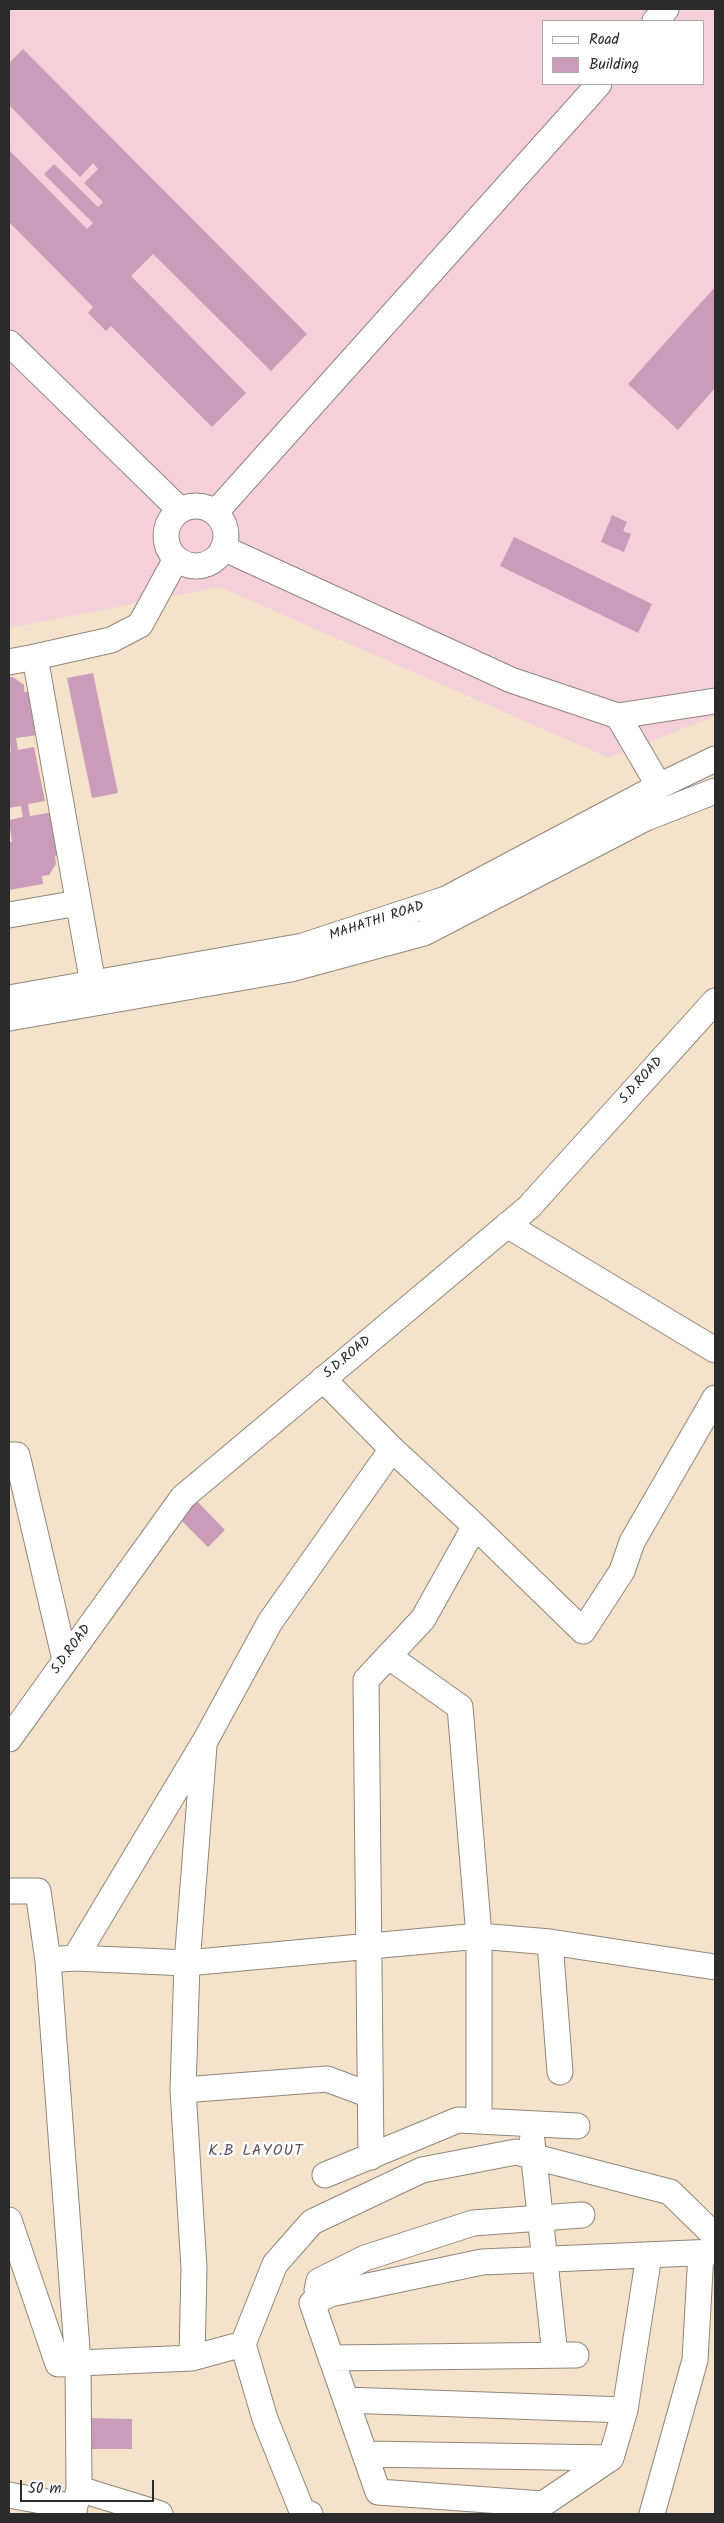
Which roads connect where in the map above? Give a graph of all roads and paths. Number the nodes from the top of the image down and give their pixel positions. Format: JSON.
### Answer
{"nodes":[{"id":1,"x":666,"y":9,"type":"edge"},
{"id":2,"x":656,"y":20,"type":"edge"},
{"id":3,"x":598,"y":85,"type":"edge"},
{"id":4,"x":9,"y":343,"type":"edge"},
{"id":5,"x":180,"y":510,"type":"junction"},
{"id":6,"x":215,"y":513,"type":"junction"},
{"id":7,"x":223,"y":548,"type":"junction"},
{"id":8,"x":176,"y":559,"type":"junction"},
{"id":9,"x":35,"y":657,"type":"junction"},
{"id":10,"x":9,"y":662,"type":"edge"},
{"id":11,"x":715,"y":702,"type":"edge"},
{"id":12,"x":618,"y":716,"type":"junction"},
{"id":13,"x":715,"y":759,"type":"edge"},
{"id":14,"x":659,"y":786,"type":"junction"},
{"id":15,"x":715,"y":791,"type":"edge"},
{"id":16,"x":78,"y":903,"type":"junction"},
{"id":17,"x":9,"y":915,"type":"edge"},
{"id":18,"x":289,"y":960,"type":"junction"},
{"id":19,"x":93,"y":984,"type":"junction"},
{"id":20,"x":9,"y":998,"type":"edge"},
{"id":21,"x":715,"y":1001,"type":"edge"},
{"id":22,"x":9,"y":1018,"type":"edge"},
{"id":23,"x":507,"y":1225,"type":"junction"},
{"id":24,"x":715,"y":1350,"type":"edge"},
{"id":25,"x":324,"y":1379,"type":"junction"},
{"id":26,"x":715,"y":1398,"type":"edge"},
{"id":27,"x":392,"y":1449,"type":"junction"},
{"id":28,"x":9,"y":1455,"type":"edge"},
{"id":29,"x":475,"y":1526,"type":"junction"},
{"id":30,"x":388,"y":1656,"type":"junction"},
{"id":31,"x":65,"y":1660,"type":"junction"},
{"id":32,"x":9,"y":1739,"type":"edge"},
{"id":33,"x":205,"y":1741,"type":"junction"},
{"id":34,"x":9,"y":1891,"type":"edge"},
{"id":35,"x":478,"y":1936,"type":"junction"},
{"id":36,"x":550,"y":1942,"type":"junction"},
{"id":37,"x":368,"y":1946,"type":"junction"},
{"id":38,"x":75,"y":1958,"type":"junction"},
{"id":39,"x":48,"y":1960,"type":"junction"},
{"id":40,"x":188,"y":1964,"type":"junction"},
{"id":41,"x":715,"y":1967,"type":"edge"},
{"id":42,"x":560,"y":2072,"type":"dead end"},
{"id":43,"x":183,"y":2090,"type":"junction"},
{"id":44,"x":370,"y":2095,"type":"junction"},
{"id":45,"x":479,"y":2121,"type":"junction"},
{"id":46,"x":530,"y":2124,"type":"junction"},
{"id":47,"x":576,"y":2126,"type":"dead end"},
{"id":48,"x":534,"y":2156,"type":"junction"},
{"id":49,"x":371,"y":2157,"type":"junction"},
{"id":50,"x":325,"y":2175,"type":"dead end"},
{"id":51,"x":582,"y":2215,"type":"dead end"},
{"id":52,"x":541,"y":2218,"type":"junction"},
{"id":53,"x":9,"y":2220,"type":"edge"},
{"id":54,"x":710,"y":2247,"type":"edge"},
{"id":55,"x":649,"y":2256,"type":"junction"},
{"id":56,"x":546,"y":2260,"type":"junction"},
{"id":57,"x":320,"y":2299,"type":"junction"},
{"id":58,"x":243,"y":2344,"type":"junction"},
{"id":59,"x":192,"y":2358,"type":"junction"},
{"id":60,"x":331,"y":2358,"type":"junction"},
{"id":61,"x":78,"y":2362,"type":"junction"},
{"id":62,"x":346,"y":2400,"type":"junction"},
{"id":63,"x":625,"y":2410,"type":"junction"},
{"id":64,"x":365,"y":2454,"type":"junction"},
{"id":65,"x":611,"y":2458,"type":"junction"},
{"id":66,"x":9,"y":2495,"type":"edge"},
{"id":67,"x":75,"y":2504,"type":"edge"},
{"id":68,"x":160,"y":2514,"type":"edge"},
{"id":69,"x":310,"y":2514,"type":"edge"},
{"id":70,"x":652,"y":2514,"type":"edge"}],
"edges":[{"from":1,"to":2,"type":"street"},
{"from":3,"to":6,"type":"street"},
{"from":4,"to":5,"type":"street"},
{"from":5,"to":6,"type":"street"},
{"from":5,"to":8,"type":"street"},
{"from":6,"to":7,"type":"street"},
{"from":7,"to":8,"type":"street"},
{"from":7,"to":12,"type":"street"},
{"from":8,"to":9,"type":"street"},
{"from":9,"to":10,"type":"street"},
{"from":9,"to":16,"type":"street"},
{"from":11,"to":12,"type":"street"},
{"from":12,"to":14,"type":"street"},
{"from":13,"to":14,"type":"street","name":"MAHATHI ROAD"},
{"from":14,"to":18,"type":"street","name":"MAHATHI ROAD"},
{"from":15,"to":18,"type":"street","name":"MAHATHI ROAD"},
{"from":16,"to":17,"type":"street"},
{"from":16,"to":19,"type":"street"},
{"from":18,"to":19,"type":"street","name":"MAHATHI ROAD"},
{"from":18,"to":22,"type":"street","name":"MAHATHI ROAD"},
{"from":19,"to":20,"type":"street","name":"MAHATHI ROAD"},
{"from":21,"to":23,"type":"street","name":"S.D.ROAD"},
{"from":23,"to":24,"type":"street"},
{"from":23,"to":25,"type":"street","name":"S.D.ROAD"},
{"from":25,"to":27,"type":"street"},
{"from":25,"to":31,"type":"street","name":"S.D.ROAD"},
{"from":26,"to":29,"type":"street"},
{"from":27,"to":29,"type":"street"},
{"from":27,"to":33,"type":"street"},
{"from":28,"to":31,"type":"street"},
{"from":29,"to":30,"type":"street"},
{"from":30,"to":35,"type":"street"},
{"from":30,"to":37,"type":"street"},
{"from":31,"to":32,"type":"street","name":"S.D.ROAD"},
{"from":33,"to":38,"type":"street"},
{"from":33,"to":40,"type":"street"},
{"from":34,"to":39,"type":"street"},
{"from":35,"to":36,"type":"street"},
{"from":35,"to":37,"type":"street"},
{"from":35,"to":45,"type":"street"},
{"from":36,"to":41,"type":"street"},
{"from":36,"to":42,"type":"street"},
{"from":37,"to":40,"type":"street"},
{"from":37,"to":44,"type":"street"},
{"from":38,"to":39,"type":"street"},
{"from":38,"to":40,"type":"street"},
{"from":39,"to":61,"type":"street"},
{"from":40,"to":43,"type":"street"},
{"from":43,"to":44,"type":"street"},
{"from":43,"to":59,"type":"street"},
{"from":44,"to":49,"type":"street"},
{"from":45,"to":46,"type":"street"},
{"from":45,"to":49,"type":"street"},
{"from":46,"to":47,"type":"street"},
{"from":46,"to":48,"type":"street"},
{"from":48,"to":52,"type":"street"},
{"from":48,"to":54,"type":"street"},
{"from":48,"to":58,"type":"street"},
{"from":49,"to":50,"type":"street"},
{"from":51,"to":52,"type":"street"},
{"from":52,"to":56,"type":"street"},
{"from":52,"to":57,"type":"street"},
{"from":53,"to":61,"type":"street"},
{"from":54,"to":55,"type":"street"},
{"from":54,"to":70,"type":"street"},
{"from":55,"to":56,"type":"street"},
{"from":55,"to":63,"type":"street"},
{"from":56,"to":57,"type":"street"},
{"from":56,"to":60,"type":"street"},
{"from":57,"to":60,"type":"street"},
{"from":58,"to":59,"type":"street"},
{"from":58,"to":69,"type":"street"},
{"from":59,"to":61,"type":"street"},
{"from":60,"to":62,"type":"street"},
{"from":61,"to":67,"type":"street"},
{"from":62,"to":63,"type":"street"},
{"from":62,"to":64,"type":"street"},
{"from":63,"to":65,"type":"street"},
{"from":64,"to":65,"type":"street"},
{"from":64,"to":65,"type":"street"},
{"from":66,"to":67,"type":"street"},
{"from":67,"to":68,"type":"street"}]}
